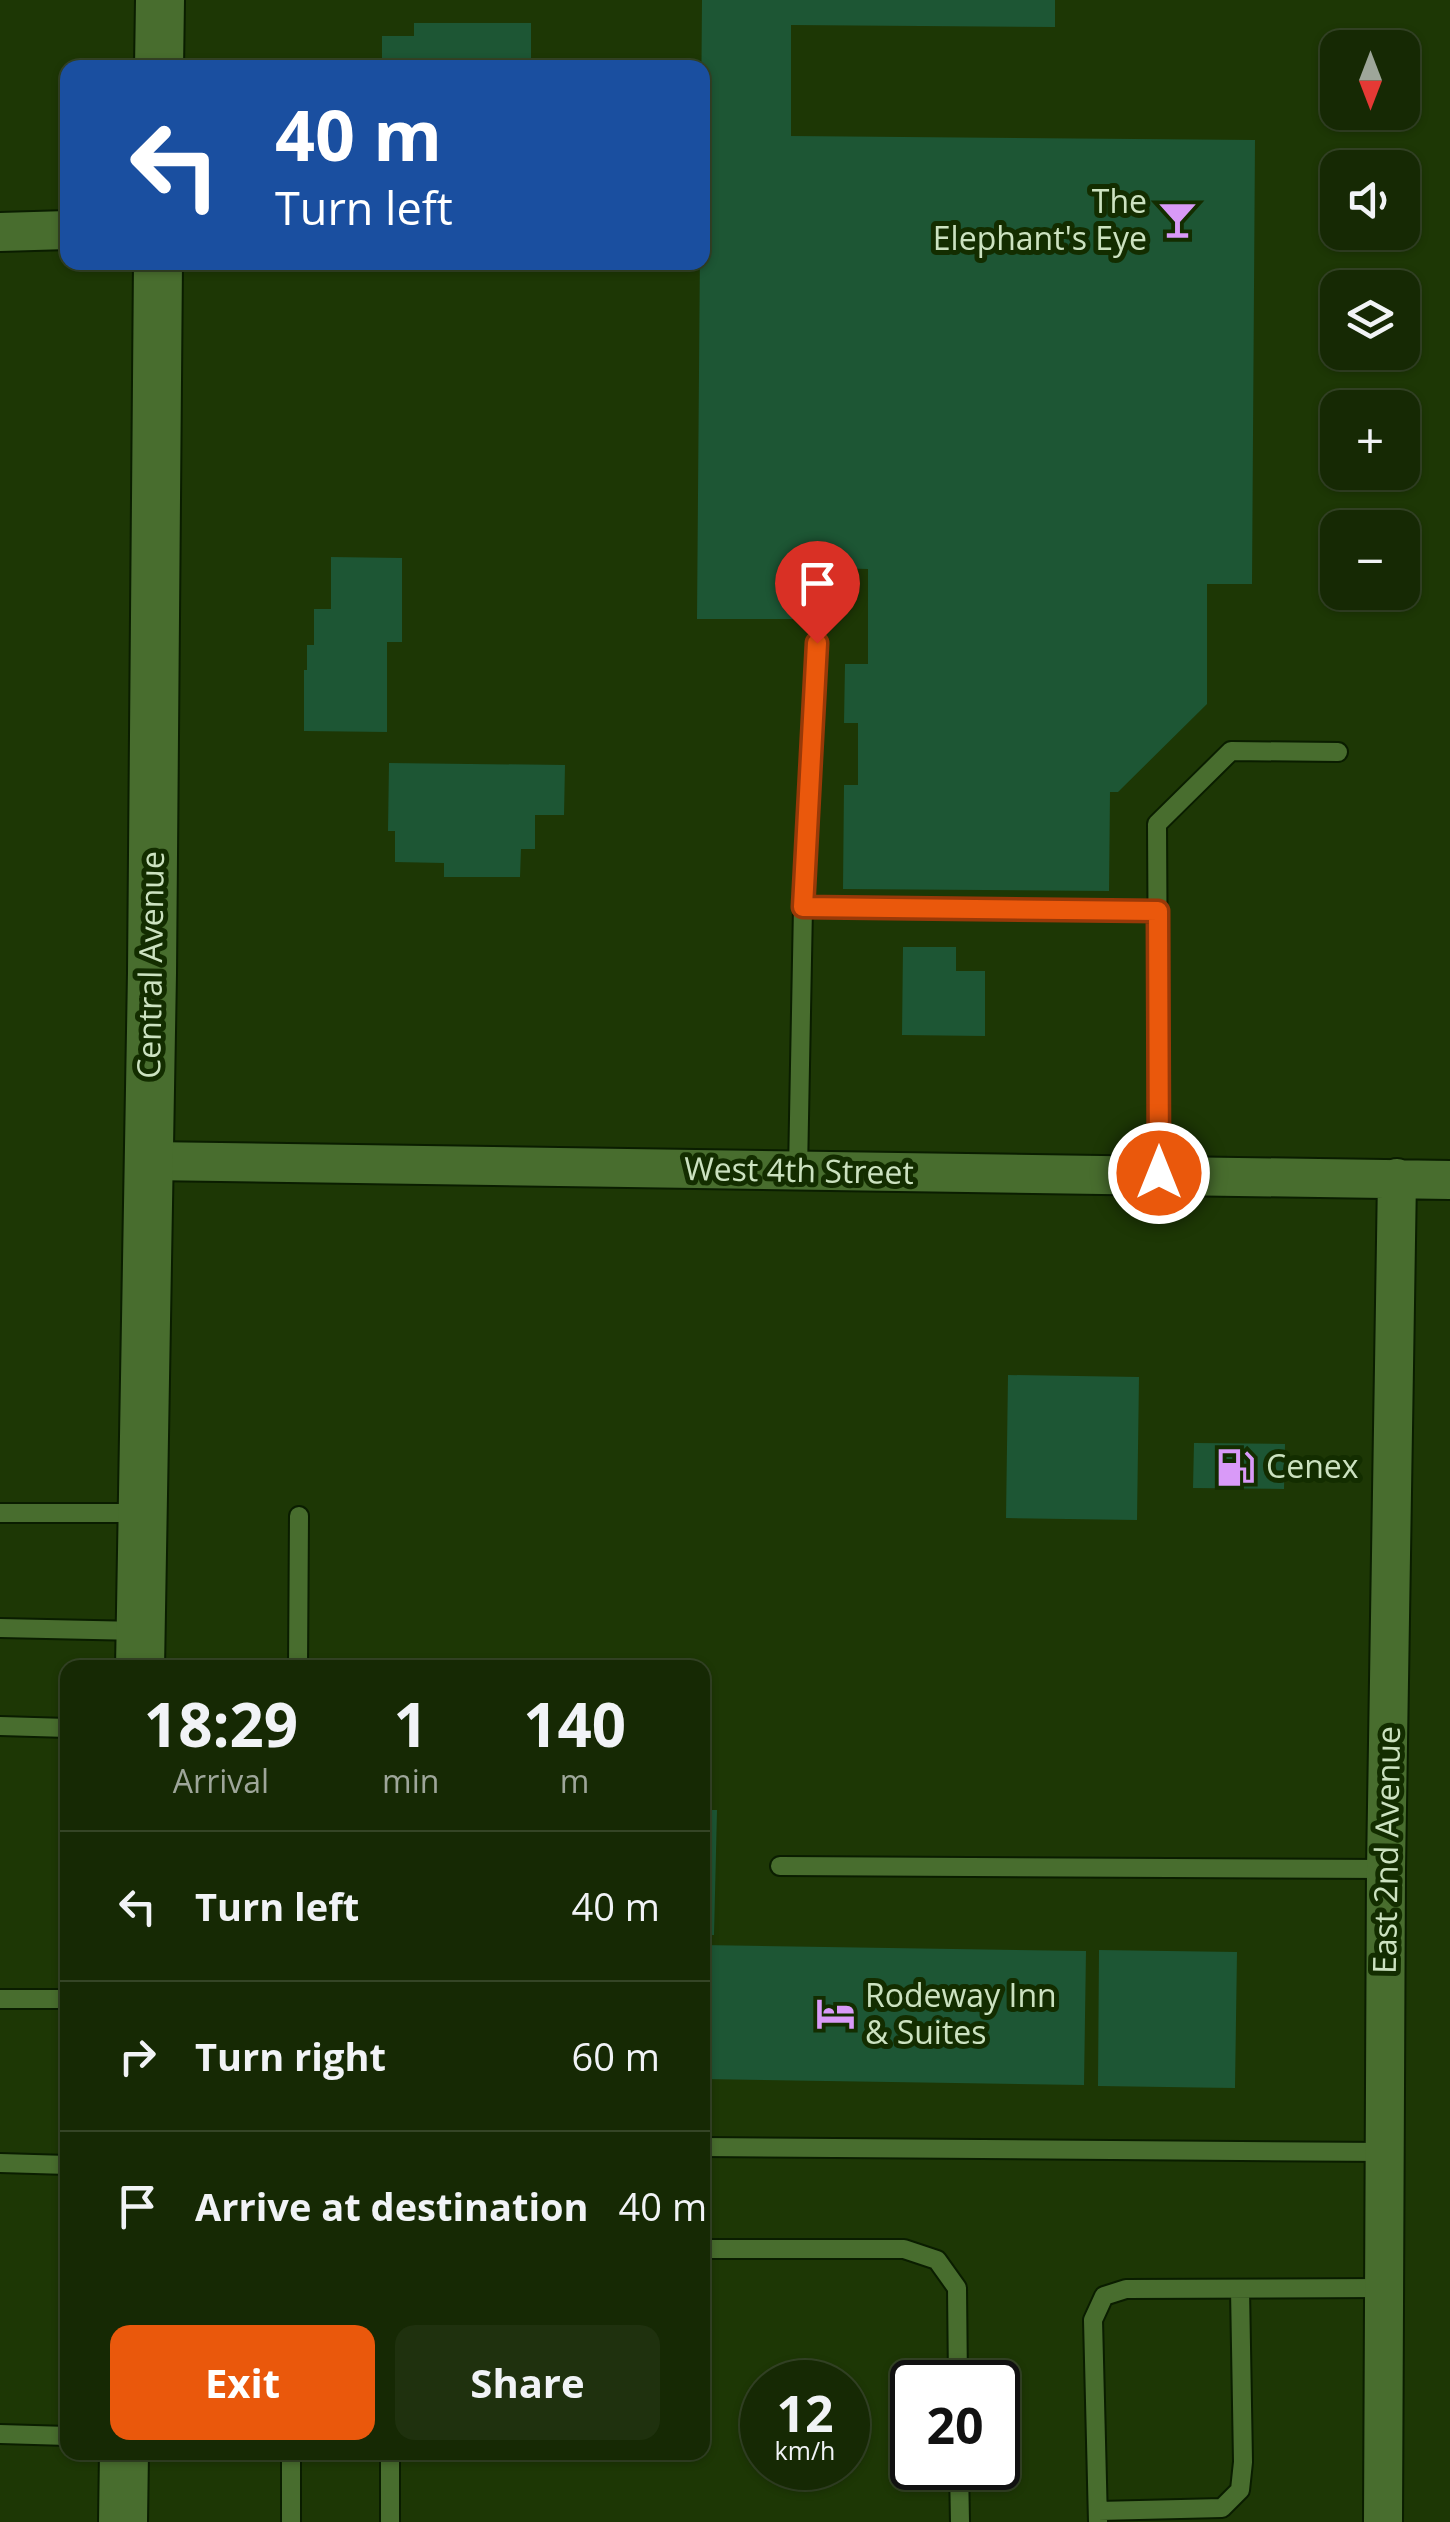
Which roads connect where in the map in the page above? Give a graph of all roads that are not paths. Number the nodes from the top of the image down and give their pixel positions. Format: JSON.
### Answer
{"nodes":[{"id":1,"x":60,"y":230,"type":"edge"},
{"id":2,"x":0,"y":232,"type":"edge"},
{"id":3,"x":158,"y":270,"type":"edge"},
{"id":4,"x":817,"y":643,"type":"dead end"},
{"id":5,"x":1338,"y":752,"type":"dead end"},
{"id":6,"x":803,"y":907,"type":"junction"},
{"id":7,"x":1158,"y":911,"type":"junction"},
{"id":8,"x":149,"y":1161,"type":"junction"},
{"id":9,"x":798,"y":1172,"type":"junction"},
{"id":10,"x":1159,"y":1173,"type":"junction"},
{"id":11,"x":1398,"y":1178,"type":"junction"},
{"id":12,"x":1450,"y":1180,"type":"edge"},
{"id":13,"x":0,"y":1512,"type":"edge"},
{"id":14,"x":143,"y":1513,"type":"junction"},
{"id":15,"x":299,"y":1516,"type":"dead end"},
{"id":16,"x":0,"y":1628,"type":"edge"},
{"id":17,"x":140,"y":1649,"type":"edge"},
{"id":18,"x":298,"y":1660,"type":"edge"},
{"id":19,"x":0,"y":1726,"type":"edge"},
{"id":20,"x":60,"y":1728,"type":"edge"},
{"id":21,"x":780,"y":1866,"type":"dead end"},
{"id":22,"x":1386,"y":1869,"type":"junction"},
{"id":23,"x":0,"y":1999,"type":"edge"},
{"id":24,"x":60,"y":1999,"type":"edge"},
{"id":25,"x":710,"y":2148,"type":"edge"},
{"id":26,"x":1385,"y":2152,"type":"junction"},
{"id":27,"x":0,"y":2164,"type":"edge"},
{"id":28,"x":60,"y":2165,"type":"edge"},
{"id":29,"x":710,"y":2249,"type":"edge"},
{"id":30,"x":1240,"y":2288,"type":"junction"},
{"id":31,"x":1384,"y":2288,"type":"junction"},
{"id":32,"x":958,"y":2360,"type":"edge"},
{"id":33,"x":0,"y":2434,"type":"edge"},
{"id":34,"x":60,"y":2436,"type":"edge"},
{"id":35,"x":124,"y":2460,"type":"edge"},
{"id":36,"x":291,"y":2460,"type":"edge"},
{"id":37,"x":390,"y":2460,"type":"edge"},
{"id":38,"x":959,"y":2490,"type":"edge"},
{"id":39,"x":1098,"y":2517,"type":"edge"},
{"id":40,"x":123,"y":2522,"type":"edge"},
{"id":41,"x":291,"y":2522,"type":"edge"},
{"id":42,"x":390,"y":2522,"type":"edge"},
{"id":43,"x":960,"y":2522,"type":"edge"},
{"id":44,"x":1383,"y":2522,"type":"edge"}],
"edges":[{"from":1,"to":2,"type":"street"},
{"from":3,"to":8,"type":"street","name":"Central Avenue"},
{"from":4,"to":6,"type":"lane"},
{"from":5,"to":7,"type":"lane"},
{"from":6,"to":7,"type":"lane"},
{"from":6,"to":9,"type":"lane"},
{"from":7,"to":10,"type":"lane"},
{"from":8,"to":9,"type":"street","name":"West 4th Street"},
{"from":8,"to":14,"type":"street","name":"Central Avenue"},
{"from":9,"to":10,"type":"street","name":"West 4th Street"},
{"from":10,"to":11,"type":"street","name":"West 4th Street"},
{"from":11,"to":12,"type":"street","name":"West 4th Street"},
{"from":11,"to":22,"type":"street","name":"East 2nd Avenue"},
{"from":13,"to":14,"type":"lane"},
{"from":14,"to":17,"type":"street","name":"Central Avenue"},
{"from":15,"to":18,"type":"lane"},
{"from":16,"to":17,"type":"lane"},
{"from":19,"to":20,"type":"lane"},
{"from":21,"to":22,"type":"lane"},
{"from":22,"to":26,"type":"street","name":"East 2nd Avenue"},
{"from":23,"to":24,"type":"lane"},
{"from":25,"to":26,"type":"lane"},
{"from":26,"to":31,"type":"street","name":"East 2nd Avenue"},
{"from":27,"to":28,"type":"lane"},
{"from":29,"to":32,"type":"lane"},
{"from":30,"to":31,"type":"lane"},
{"from":30,"to":39,"type":"lane"},
{"from":30,"to":39,"type":"lane"},
{"from":31,"to":44,"type":"street","name":"East 2nd Avenue"},
{"from":33,"to":34,"type":"lane"},
{"from":35,"to":40,"type":"street"},
{"from":36,"to":41,"type":"lane"},
{"from":37,"to":42,"type":"lane"},
{"from":38,"to":43,"type":"lane"}]}
